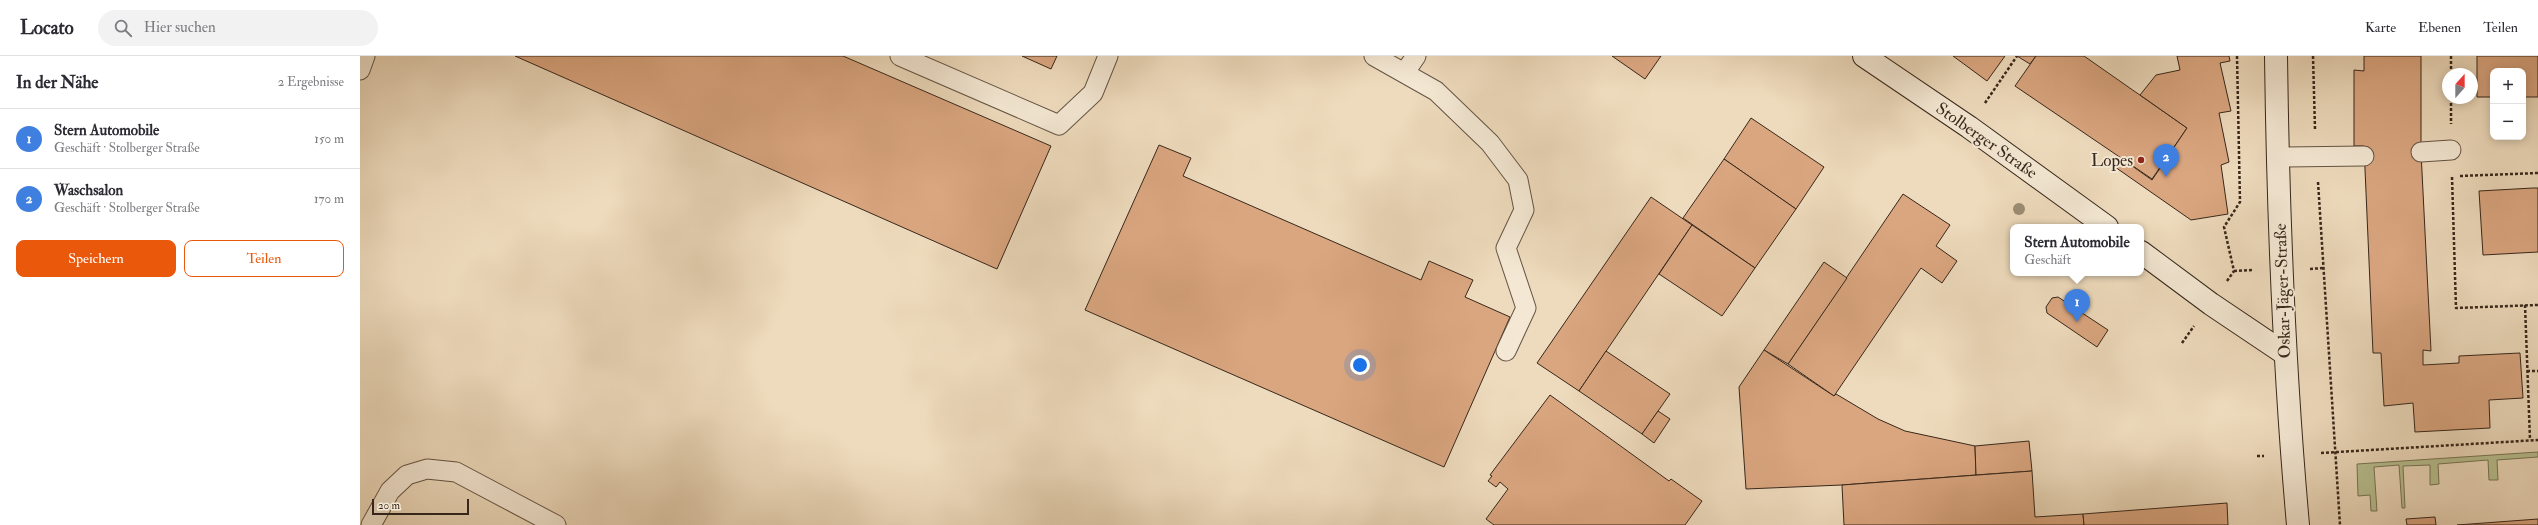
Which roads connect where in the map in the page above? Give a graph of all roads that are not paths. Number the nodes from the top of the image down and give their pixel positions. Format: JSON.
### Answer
{"nodes":[{"id":1,"x":365,"y":56,"type":"edge"},
{"id":2,"x":900,"y":56,"type":"edge"},
{"id":3,"x":1108,"y":56,"type":"edge"},
{"id":4,"x":1374,"y":56,"type":"edge"},
{"id":5,"x":1416,"y":56,"type":"edge"},
{"id":6,"x":1864,"y":56,"type":"edge"},
{"id":7,"x":2276,"y":56,"type":"edge"},
{"id":8,"x":360,"y":70,"type":"edge"},
{"id":9,"x":1405,"y":72,"type":"junction"},
{"id":10,"x":2451,"y":150,"type":"road end"},
{"id":11,"x":2421,"y":152,"type":"dead end"},
{"id":12,"x":2364,"y":156,"type":"dead end"},
{"id":13,"x":2277,"y":157,"type":"junction"},
{"id":14,"x":2104,"y":224,"type":"edge"},
{"id":15,"x":2144,"y":254,"type":"edge"},
{"id":16,"x":1506,"y":351,"type":"dead end"},
{"id":17,"x":2284,"y":353,"type":"junction"},
{"id":18,"x":371,"y":525,"type":"edge"},
{"id":19,"x":556,"y":525,"type":"edge"},
{"id":20,"x":2298,"y":525,"type":"edge"}],
"edges":[{"from":1,"to":8,"type":"lane"},
{"from":2,"to":3,"type":"lane"},
{"from":4,"to":9,"type":"lane"},
{"from":5,"to":9,"type":"lane"},
{"from":6,"to":14,"type":"street","name":"Stolberger Straße"},
{"from":7,"to":13,"type":"street","name":"Oskar-Jäger-Straße"},
{"from":9,"to":16,"type":"lane"},
{"from":10,"to":11,"type":"lane"},
{"from":12,"to":13,"type":"lane"},
{"from":13,"to":17,"type":"street","name":"Oskar-Jäger-Straße"},
{"from":15,"to":17,"type":"street"},
{"from":17,"to":20,"type":"street","name":"Oskar-Jäger-Straße"},
{"from":18,"to":19,"type":"lane"}]}
